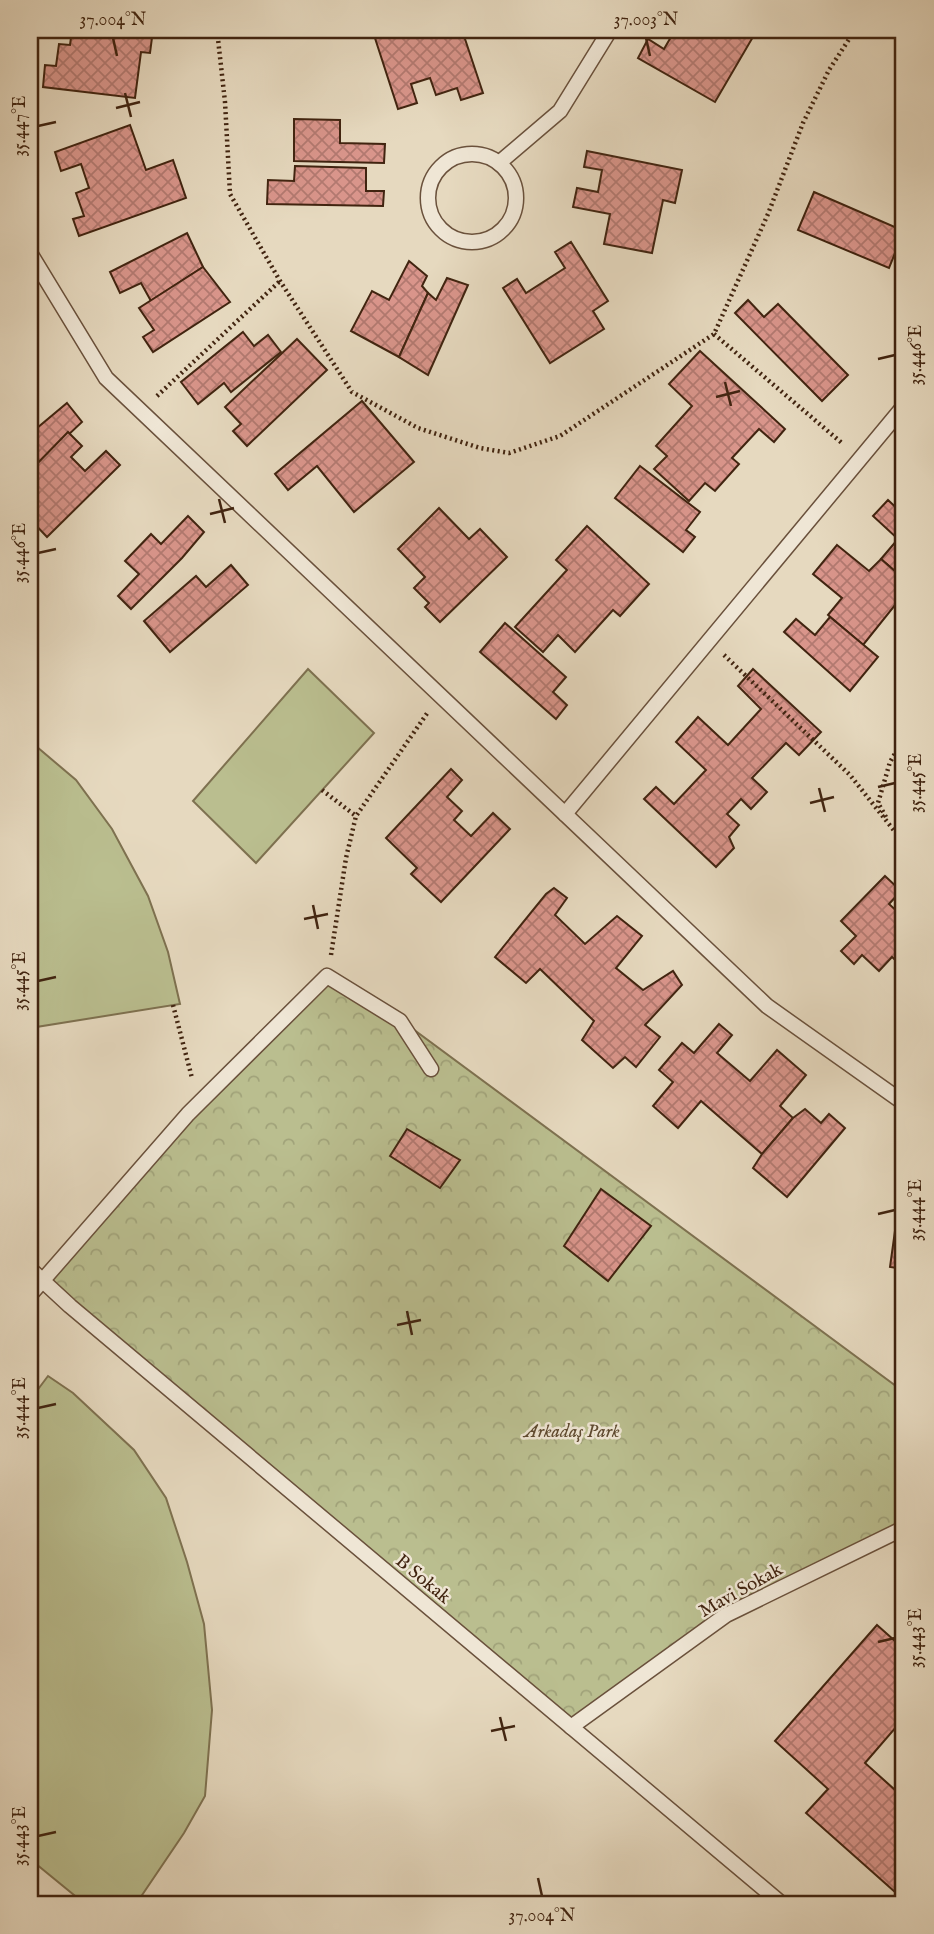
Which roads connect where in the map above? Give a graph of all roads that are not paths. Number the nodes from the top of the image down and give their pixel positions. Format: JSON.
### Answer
{"nodes":[{"id":1,"x":610,"y":30,"type":"edge"},
{"id":2,"x":499,"y":163,"type":"junction"},
{"id":3,"x":30,"y":253,"type":"edge"},
{"id":4,"x":904,"y":406,"type":"edge"},
{"id":5,"x":565,"y":814,"type":"junction"},
{"id":6,"x":431,"y":1069,"type":"dead end"},
{"id":7,"x":904,"y":1103,"type":"edge"},
{"id":8,"x":30,"y":1269,"type":"edge"},
{"id":9,"x":42,"y":1281,"type":"junction"},
{"id":10,"x":30,"y":1295,"type":"edge"},
{"id":11,"x":904,"y":1528,"type":"edge"},
{"id":12,"x":571,"y":1727,"type":"junction"},
{"id":13,"x":782,"y":1904,"type":"edge"}],
"edges":[{"from":1,"to":2,"type":"lane"},
{"from":2,"to":2,"type":"lane"},
{"from":3,"to":5,"type":"lane"},
{"from":4,"to":5,"type":"lane"},
{"from":5,"to":7,"type":"lane"},
{"from":6,"to":9,"type":"lane"},
{"from":8,"to":9,"type":"lane","name":"B Sokak"},
{"from":9,"to":10,"type":"lane"},
{"from":9,"to":12,"type":"lane","name":"B Sokak"},
{"from":11,"to":12,"type":"lane","name":"Mavi Sokak"},
{"from":12,"to":13,"type":"lane","name":"B Sokak"}]}
